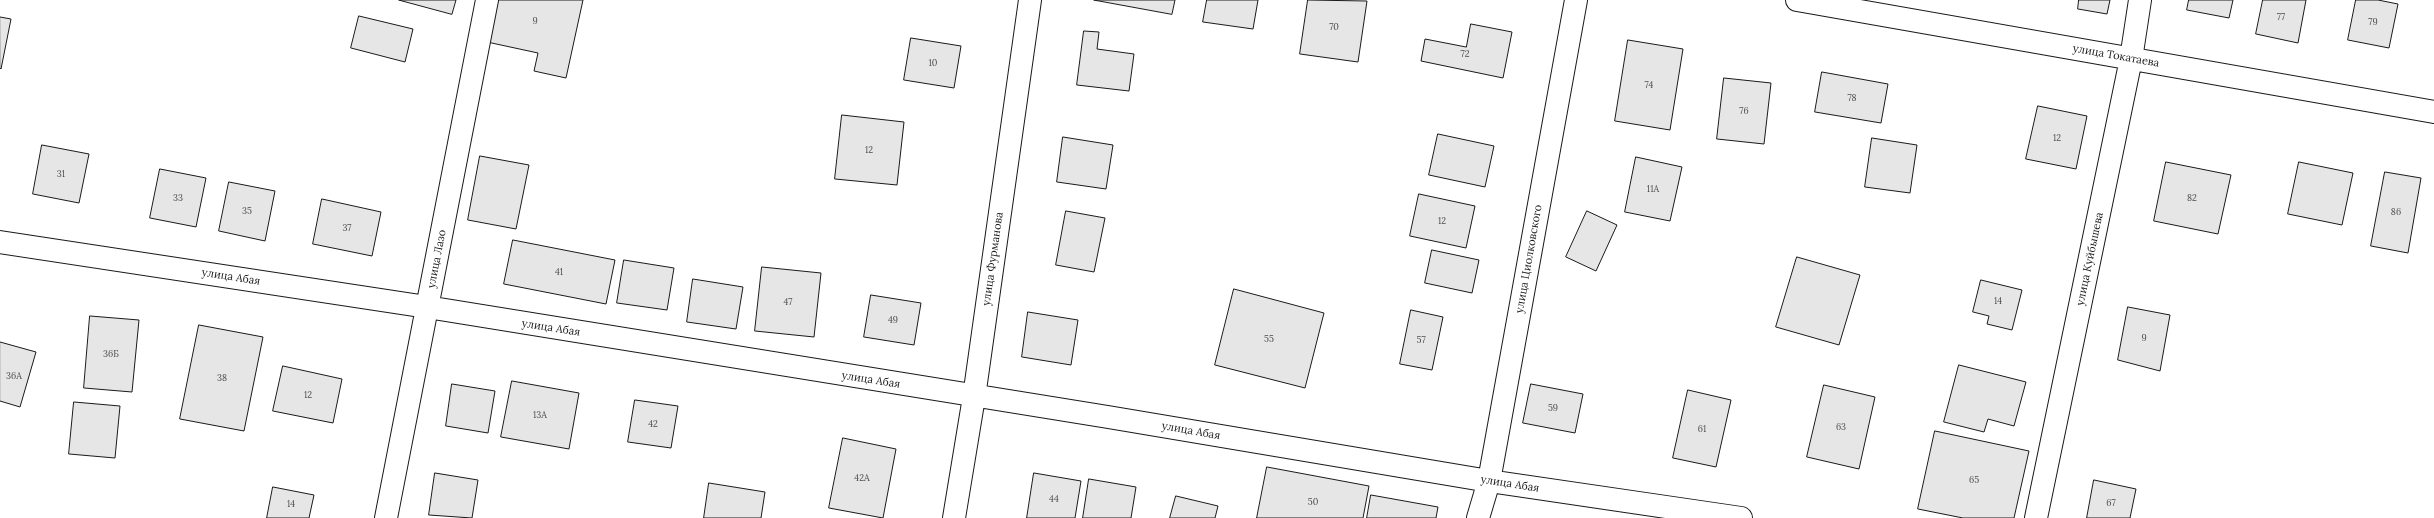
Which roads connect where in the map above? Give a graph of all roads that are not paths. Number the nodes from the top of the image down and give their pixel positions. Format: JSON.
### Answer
{"nodes":[{"id":1,"x":488,"y":0,"type":"edge"},
{"id":2,"x":1030,"y":0,"type":"edge"},
{"id":3,"x":1576,"y":0,"type":"edge"},
{"id":4,"x":1797,"y":0,"type":"edge"},
{"id":5,"x":2140,"y":0,"type":"edge"},
{"id":6,"x":2131,"y":59,"type":"junction"},
{"id":7,"x":2434,"y":112,"type":"edge"},
{"id":8,"x":0,"y":242,"type":"edge"},
{"id":9,"x":427,"y":307,"type":"junction"},
{"id":10,"x":974,"y":397,"type":"junction"},
{"id":11,"x":1489,"y":481,"type":"junction"},
{"id":12,"x":386,"y":518,"type":"edge"},
{"id":13,"x":954,"y":518,"type":"edge"},
{"id":14,"x":1478,"y":518,"type":"edge"},
{"id":15,"x":1741,"y":518,"type":"edge"},
{"id":16,"x":2036,"y":518,"type":"edge"}],
"edges":[{"from":1,"to":9,"type":"street","name":"улица Лазо"},
{"from":2,"to":10,"type":"street","name":"улица Фурманова"},
{"from":3,"to":11,"type":"street","name":"улица Циолковского"},
{"from":4,"to":6,"type":"street","name":"улица Токатаева"},
{"from":5,"to":6,"type":"street","name":"улица Куйбышева"},
{"from":6,"to":7,"type":"street","name":"улица Токатаева"},
{"from":6,"to":16,"type":"street","name":"улица Куйбышева"},
{"from":8,"to":9,"type":"street","name":"улица Абая"},
{"from":9,"to":10,"type":"street","name":"улица Абая"},
{"from":9,"to":12,"type":"street","name":"улица Лазо"},
{"from":10,"to":11,"type":"street","name":"улица Абая"},
{"from":10,"to":13,"type":"street","name":"улица Фурманова"},
{"from":11,"to":14,"type":"street","name":"улица Циолковского"},
{"from":11,"to":15,"type":"street","name":"улица Абая"}]}
